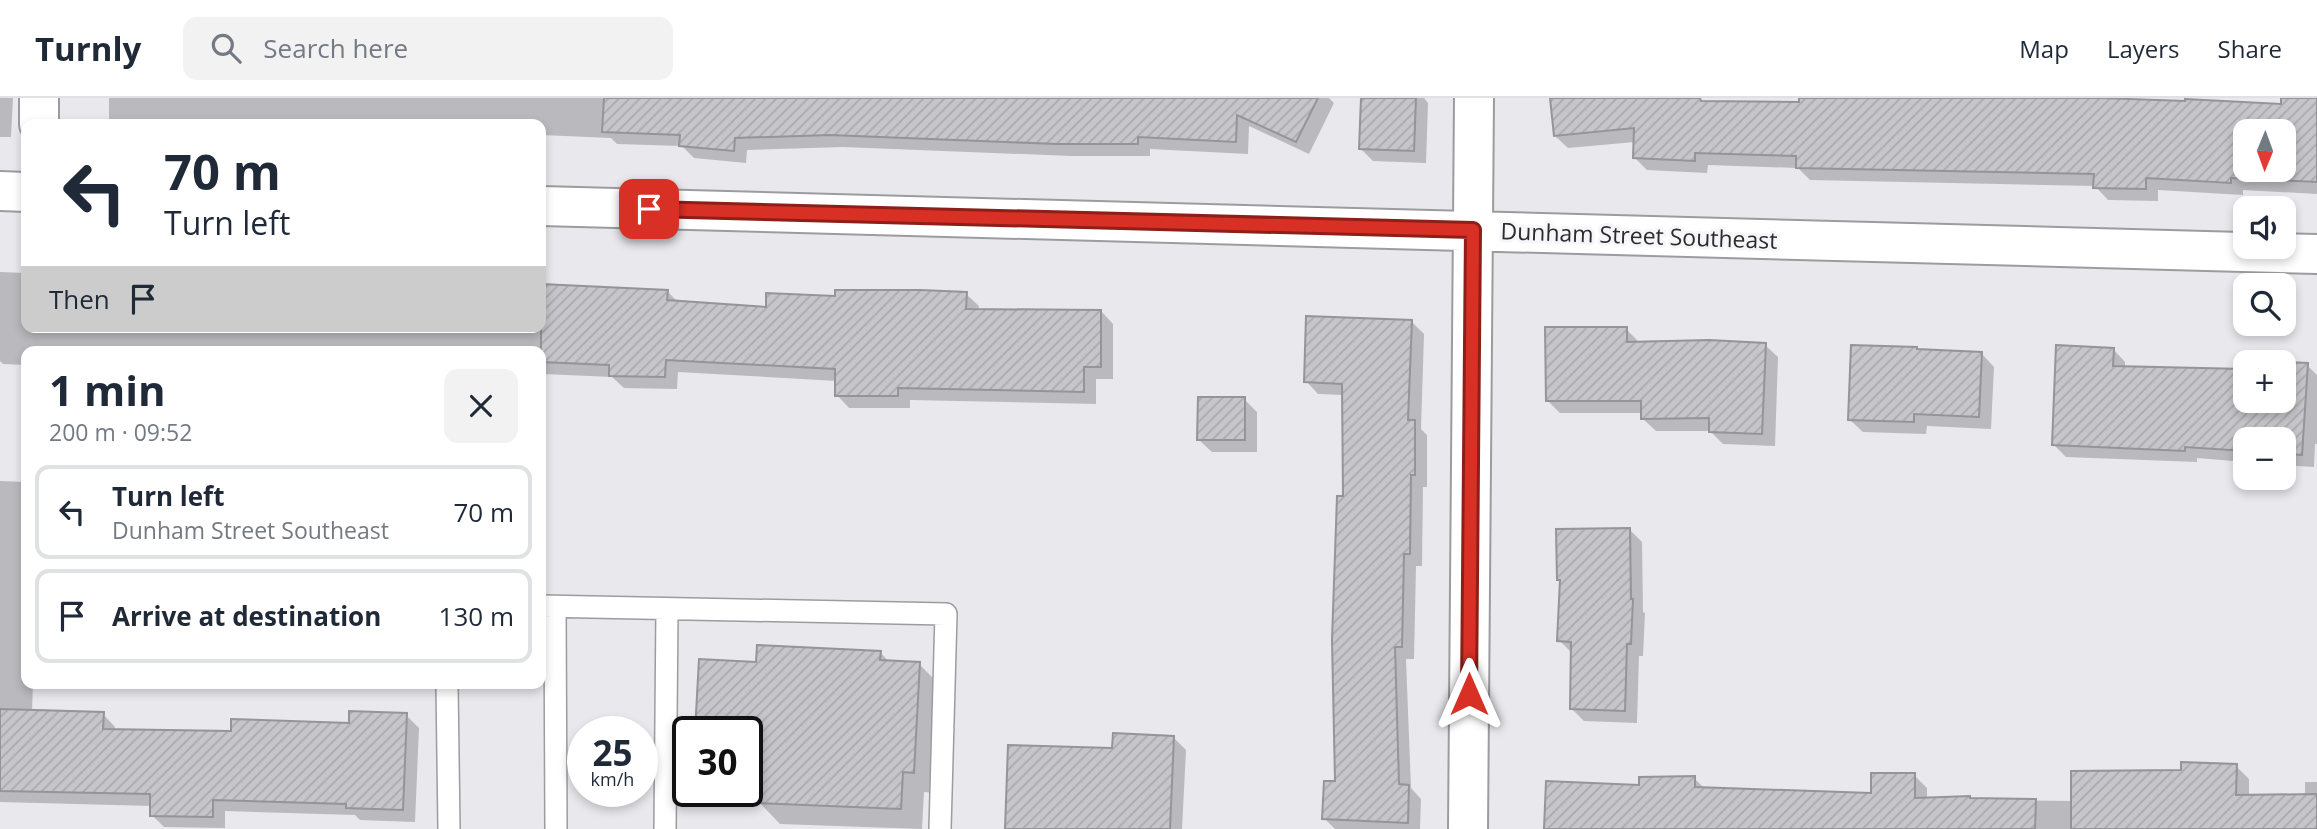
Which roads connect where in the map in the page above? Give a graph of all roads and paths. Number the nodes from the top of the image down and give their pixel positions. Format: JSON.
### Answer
{"nodes":[{"id":1,"x":39,"y":98,"type":"edge"},
{"id":2,"x":1475,"y":98,"type":"edge"},
{"id":3,"x":39,"y":119,"type":"edge"},
{"id":4,"x":0,"y":191,"type":"edge"},
{"id":5,"x":21,"y":192,"type":"edge"},
{"id":6,"x":546,"y":206,"type":"edge"},
{"id":7,"x":1473,"y":230,"type":"junction"},
{"id":8,"x":2317,"y":254,"type":"edge"},
{"id":9,"x":548,"y":607,"type":"edge"},
{"id":10,"x":667,"y":609,"type":"junction"},
{"id":11,"x":447,"y":689,"type":"edge"},
{"id":12,"x":449,"y":829,"type":"edge"},
{"id":13,"x":556,"y":829,"type":"edge"},
{"id":14,"x":665,"y":829,"type":"edge"},
{"id":15,"x":940,"y":829,"type":"edge"},
{"id":16,"x":1468,"y":829,"type":"edge"}],
"edges":[{"from":1,"to":3,"type":"street"},
{"from":2,"to":7,"type":"street"},
{"from":4,"to":5,"type":"street"},
{"from":6,"to":7,"type":"street","name":"Dunham Street Southeast"},
{"from":7,"to":8,"type":"street","name":"Dunham Street Southeast"},
{"from":7,"to":16,"type":"street"},
{"from":9,"to":10,"type":"lane"},
{"from":9,"to":13,"type":"lane"},
{"from":10,"to":14,"type":"lane"},
{"from":10,"to":15,"type":"lane"},
{"from":11,"to":12,"type":"lane"}]}
